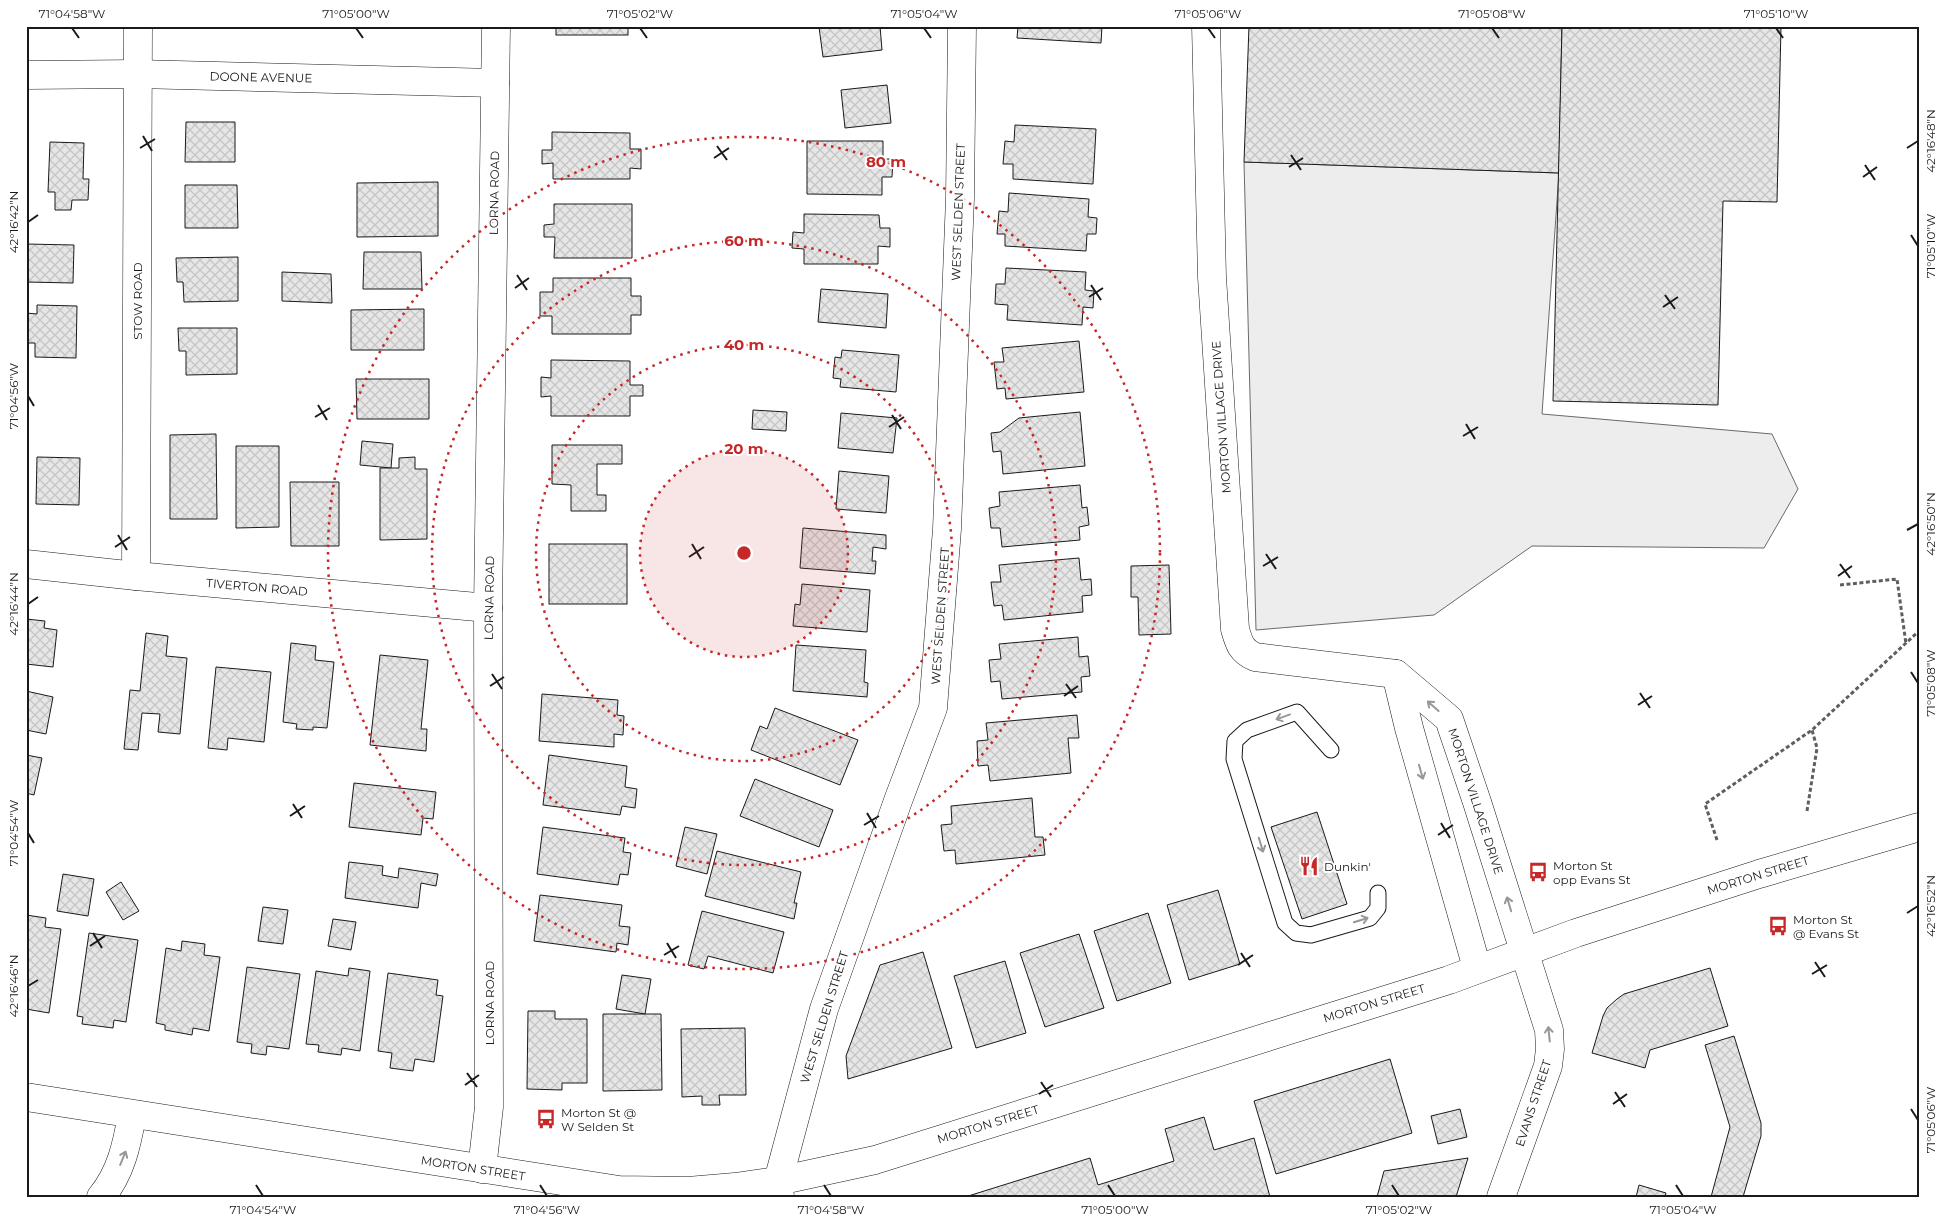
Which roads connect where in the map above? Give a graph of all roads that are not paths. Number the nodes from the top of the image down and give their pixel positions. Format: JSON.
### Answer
{"nodes":[{"id":1,"x":138,"y":26,"type":"edge"},
{"id":2,"x":496,"y":26,"type":"edge"},
{"id":3,"x":962,"y":26,"type":"edge"},
{"id":4,"x":1206,"y":26,"type":"edge"},
{"id":5,"x":137,"y":74,"type":"junction"},
{"id":6,"x":26,"y":75,"type":"edge"},
{"id":7,"x":495,"y":83,"type":"junction"},
{"id":8,"x":26,"y":564,"type":"edge"},
{"id":9,"x":136,"y":576,"type":"junction"},
{"id":10,"x":488,"y":608,"type":"junction"},
{"id":11,"x":1396,"y":674,"type":"junction"},
{"id":12,"x":1332,"y":750,"type":"dead end"},
{"id":13,"x":1919,"y":827,"type":"edge"},
{"id":14,"x":1378,"y":893,"type":"dead end"},
{"id":15,"x":1524,"y":950,"type":"junction"},
{"id":16,"x":1477,"y":968,"type":"junction"},
{"id":17,"x":26,"y":1097,"type":"edge"},
{"id":18,"x":132,"y":1115,"type":"junction"},
{"id":19,"x":482,"y":1169,"type":"junction"},
{"id":20,"x":779,"y":1189,"type":"edge"},
{"id":21,"x":687,"y":1194,"type":"edge"},
{"id":22,"x":100,"y":1197,"type":"edge"},
{"id":23,"x":1501,"y":1197,"type":"edge"}],
"edges":[{"from":1,"to":5,"type":"main road","name":"STOW ROAD"},
{"from":2,"to":7,"type":"main road","name":"LORNA ROAD"},
{"from":3,"to":20,"type":"main road","name":"WEST SELDEN STREET"},
{"from":4,"to":11,"type":"main road","name":"MORTON VILLAGE DRIVE"},
{"from":5,"to":6,"type":"main road","name":"DOONE AVENUE"},
{"from":5,"to":7,"type":"main road","name":"DOONE AVENUE"},
{"from":5,"to":9,"type":"main road","name":"STOW ROAD"},
{"from":7,"to":10,"type":"main road","name":"LORNA ROAD"},
{"from":8,"to":9,"type":"main road","name":"TIVERTON ROAD"},
{"from":9,"to":10,"type":"main road","name":"TIVERTON ROAD"},
{"from":10,"to":19,"type":"main road","name":"LORNA ROAD"},
{"from":15,"to":11,"type":"main road","name":"MORTON VILLAGE DRIVE","one_way":true},
{"from":11,"to":16,"type":"main road","one_way":true},
{"from":12,"to":14,"type":"lane","one_way":true},
{"from":13,"to":15,"type":"main road","name":"MORTON STREET"},
{"from":15,"to":16,"type":"main road","name":"MORTON STREET"},
{"from":23,"to":15,"type":"main road","name":"EVANS STREET","one_way":true},
{"from":16,"to":20,"type":"main road","name":"MORTON STREET"},
{"from":17,"to":18,"type":"main road","name":"MORTON STREET"},
{"from":18,"to":19,"type":"main road","name":"MORTON STREET"},
{"from":22,"to":18,"type":"main road","one_way":true},
{"from":19,"to":21,"type":"main road","name":"MORTON STREET"},
{"from":20,"to":21,"type":"main road","name":"MORTON STREET"}]}
